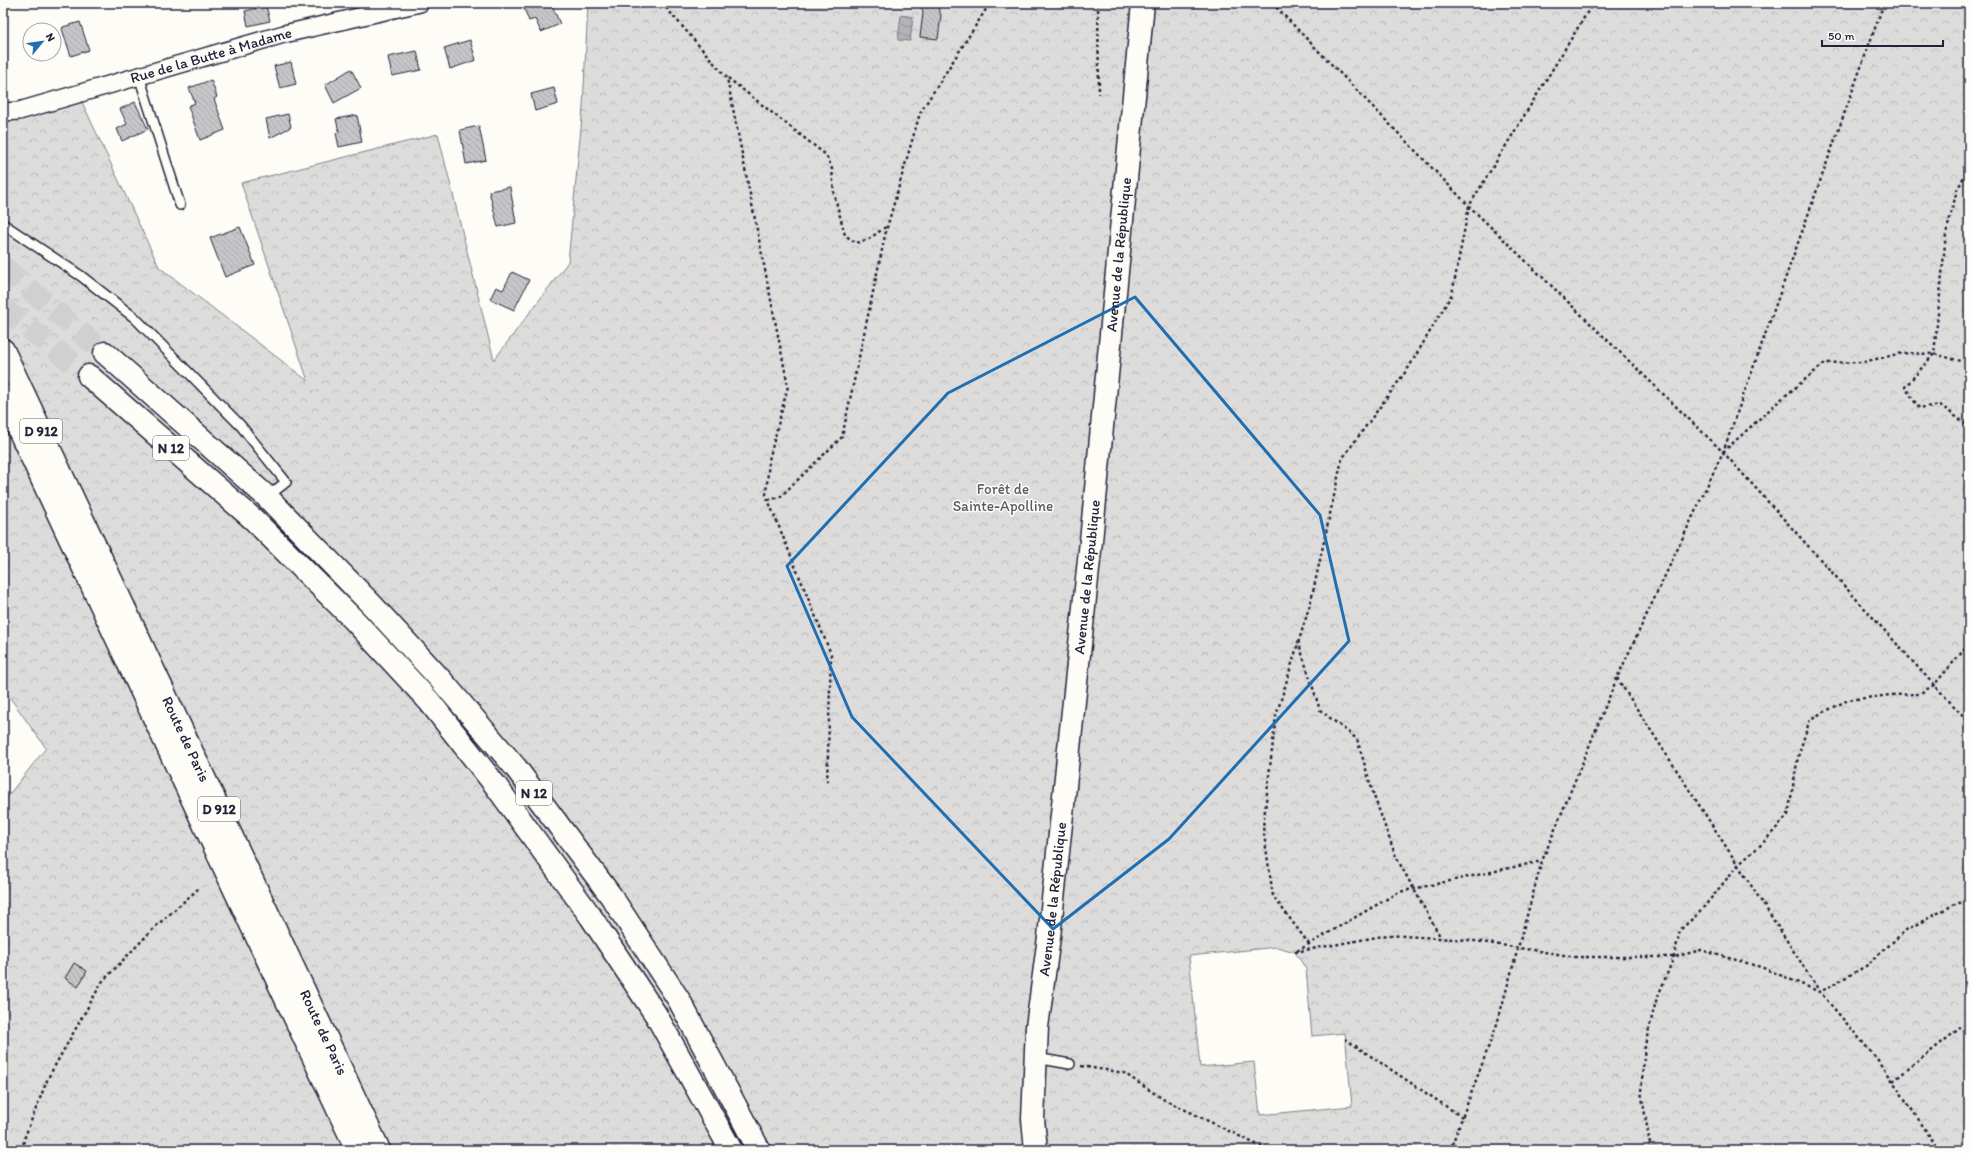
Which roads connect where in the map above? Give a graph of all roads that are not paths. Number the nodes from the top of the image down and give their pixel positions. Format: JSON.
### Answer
{"nodes":[{"id":1,"x":420,"y":3,"type":"edge"},
{"id":2,"x":1143,"y":3,"type":"edge"},
{"id":3,"x":140,"y":76,"type":"junction"},
{"id":4,"x":3,"y":112,"type":"edge"},
{"id":5,"x":180,"y":205,"type":"dead end"},
{"id":6,"x":3,"y":224,"type":"edge"},
{"id":7,"x":3,"y":350,"type":"edge"},
{"id":8,"x":105,"y":353,"type":"tunnel mouth"},
{"id":9,"x":89,"y":376,"type":"tunnel mouth"},
{"id":10,"x":3,"y":396,"type":"edge"},
{"id":11,"x":267,"y":497,"type":"junction"},
{"id":12,"x":1035,"y":1058,"type":"junction"},
{"id":13,"x":1070,"y":1064,"type":"road end"},
{"id":14,"x":357,"y":1150,"type":"edge"},
{"id":15,"x":379,"y":1150,"type":"edge"},
{"id":16,"x":731,"y":1150,"type":"edge"},
{"id":17,"x":759,"y":1150,"type":"edge"},
{"id":18,"x":1036,"y":1150,"type":"edge"}],
"edges":[{"from":1,"to":3,"type":"street","name":"Rue de la Butte à Madame"},
{"from":2,"to":12,"type":"main road","name":"Avenue de la République"},
{"from":3,"to":4,"type":"street","name":"Rue de la Butte à Madame"},
{"from":3,"to":5,"type":"lane"},
{"from":6,"to":11,"type":"lane"},
{"from":7,"to":15,"type":"main road","name":"Route de Paris","number":"D 912"},
{"from":8,"to":11,"type":"main road","number":"N 12"},
{"from":9,"to":16,"type":"main road","number":"N 12"},
{"from":10,"to":14,"type":"main road","name":"Route de Paris","number":"D 912"},
{"from":11,"to":17,"type":"main road","number":"N 12"},
{"from":12,"to":13,"type":"lane"},
{"from":12,"to":18,"type":"main road","name":"Avenue de la République"}]}
